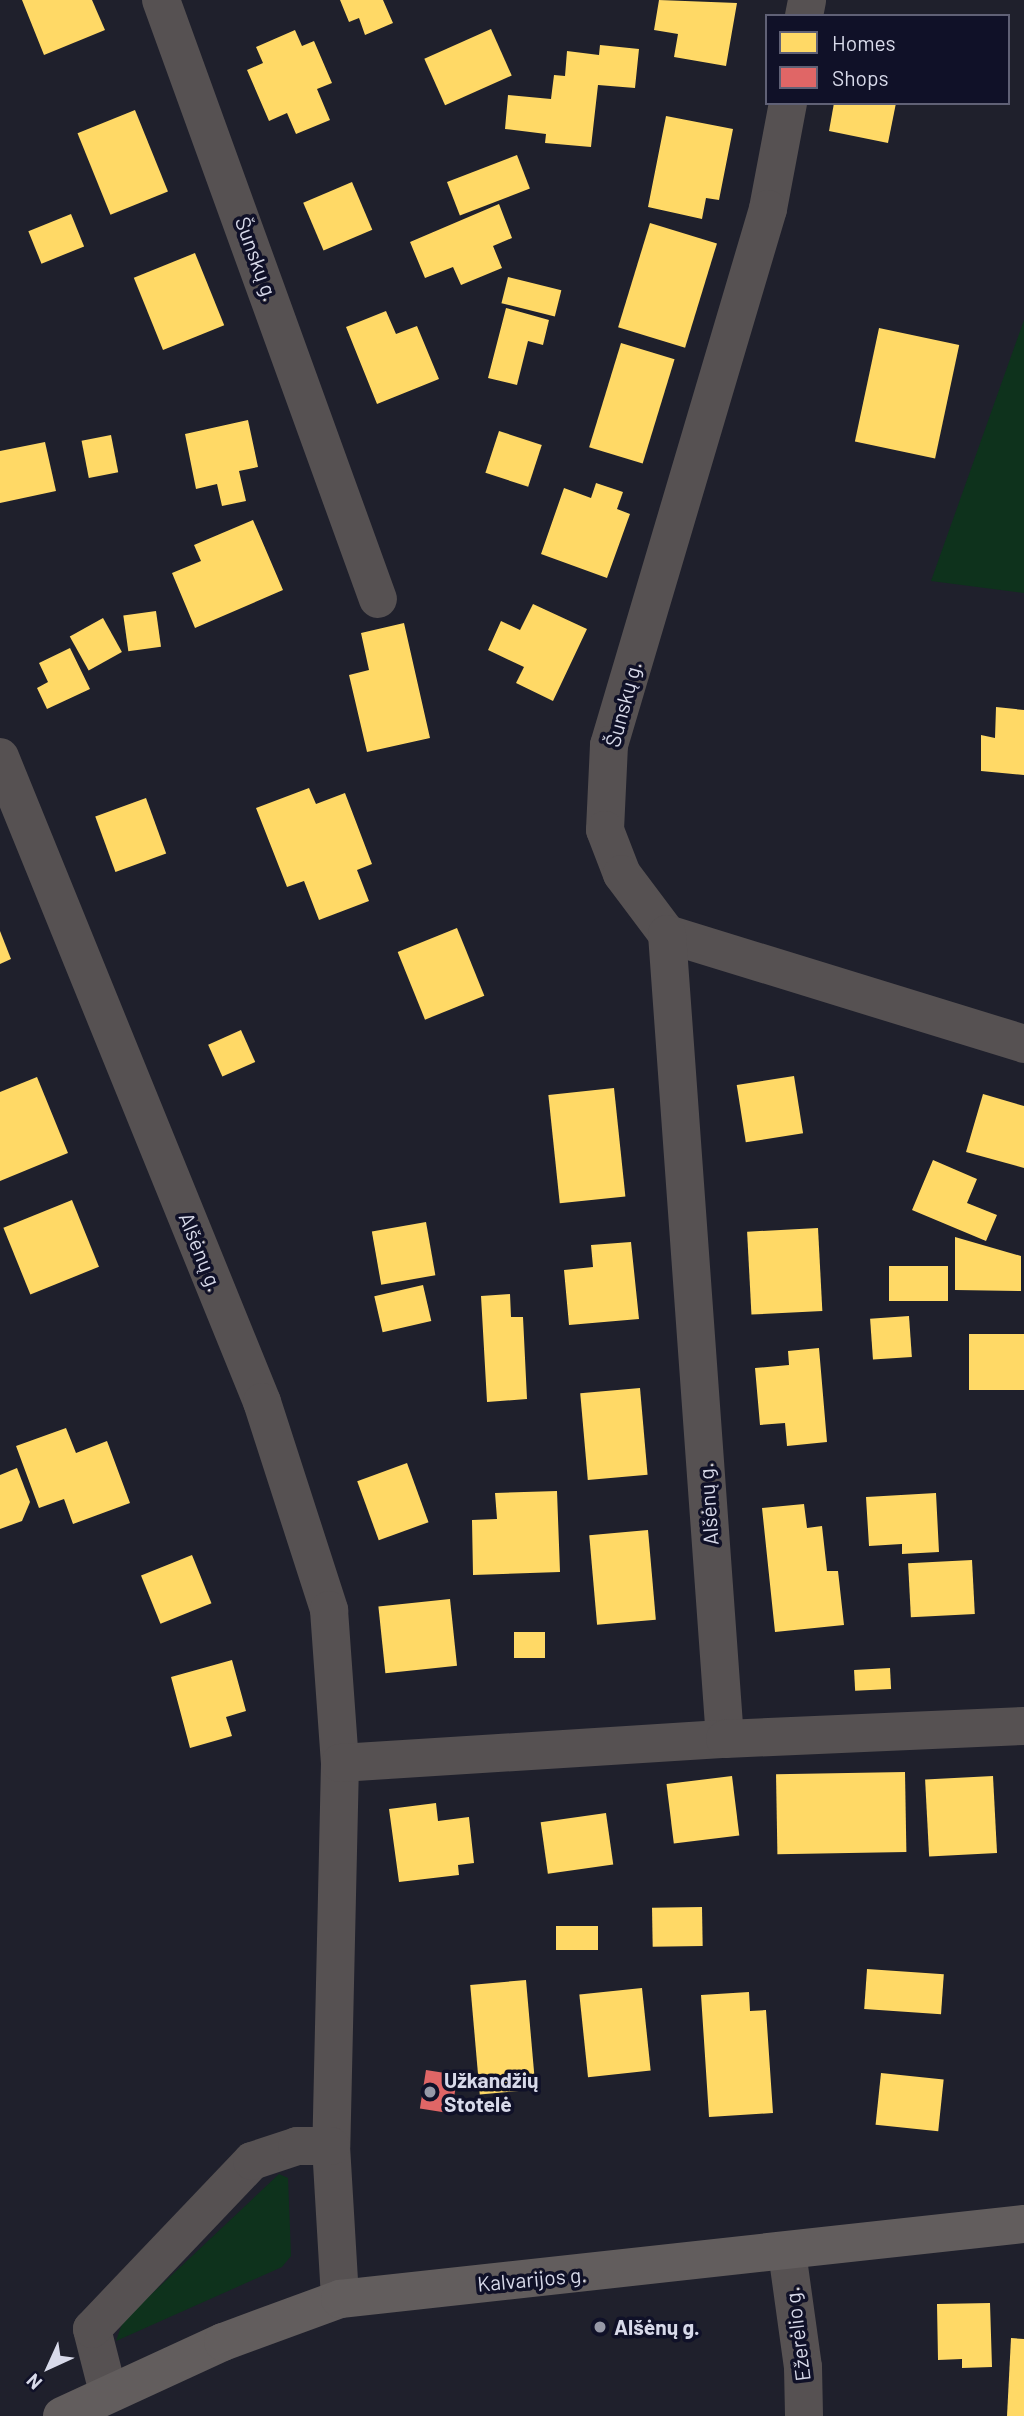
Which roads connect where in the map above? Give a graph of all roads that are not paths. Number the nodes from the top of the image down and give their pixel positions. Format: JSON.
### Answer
{"nodes":[{"id":1,"x":161,"y":0,"type":"edge"},
{"id":2,"x":788,"y":105,"type":"edge"},
{"id":3,"x":378,"y":598,"type":"dead end"},
{"id":4,"x":0,"y":757,"type":"edge"},
{"id":5,"x":667,"y":934,"type":"junction"},
{"id":6,"x":1024,"y":1044,"type":"edge"},
{"id":7,"x":1024,"y":1726,"type":"edge"},
{"id":8,"x":725,"y":1739,"type":"junction"},
{"id":9,"x":340,"y":1763,"type":"junction"},
{"id":10,"x":331,"y":2146,"type":"junction"},
{"id":11,"x":1024,"y":2224,"type":"edge"},
{"id":12,"x":787,"y":2252,"type":"junction"},
{"id":13,"x":340,"y":2299,"type":"junction"},
{"id":14,"x":108,"y":2392,"type":"junction"},
{"id":15,"x":62,"y":2416,"type":"edge"},
{"id":16,"x":804,"y":2416,"type":"edge"}],
"edges":[{"from":1,"to":3,"type":"street","name":"Šunskų g."},
{"from":2,"to":5,"type":"street","name":"Šunskų g."},
{"from":4,"to":9,"type":"street","name":"Alšėnų g."},
{"from":5,"to":6,"type":"street"},
{"from":5,"to":8,"type":"street","name":"Alšėnų g."},
{"from":7,"to":8,"type":"street"},
{"from":8,"to":9,"type":"street"},
{"from":9,"to":10,"type":"street","name":"Alšėnų g."},
{"from":10,"to":13,"type":"street","name":"Alšėnų g."},
{"from":10,"to":14,"type":"street"},
{"from":11,"to":12,"type":"main road","name":"Kalvarijos g."},
{"from":12,"to":13,"type":"main road","name":"Kalvarijos g."},
{"from":12,"to":16,"type":"street","name":"Ežerėlio g."},
{"from":13,"to":14,"type":"main road","name":"Kalvarijos g."},
{"from":14,"to":15,"type":"main road","name":"Kalvarijos g."}]}
